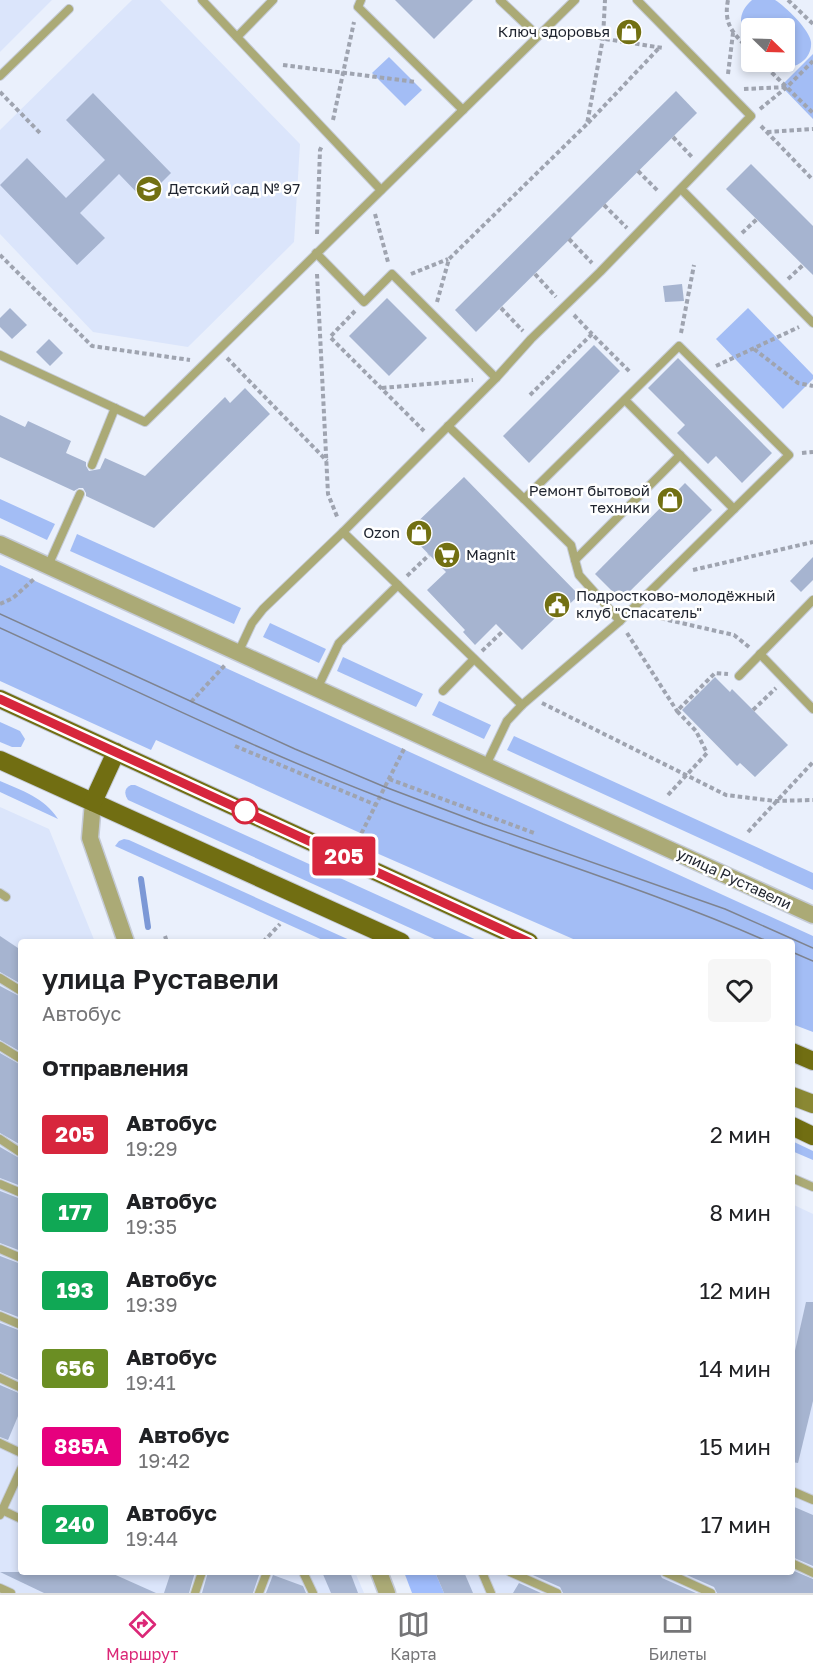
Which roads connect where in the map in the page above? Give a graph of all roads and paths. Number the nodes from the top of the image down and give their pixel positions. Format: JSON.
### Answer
{"nodes":[{"id":1,"x":202,"y":0,"type":"edge"},
{"id":2,"x":273,"y":0,"type":"edge"},
{"id":3,"x":361,"y":0,"type":"edge"},
{"id":4,"x":500,"y":0,"type":"edge"},
{"id":5,"x":575,"y":0,"type":"edge"},
{"id":6,"x":605,"y":0,"type":"edge"},
{"id":7,"x":637,"y":0,"type":"edge"},
{"id":8,"x":728,"y":0,"type":"edge"},
{"id":9,"x":788,"y":0,"type":"edge"},
{"id":10,"x":69,"y":9,"type":"dead end"},
{"id":11,"x":813,"y":24,"type":"edge"},
{"id":12,"x":545,"y":29,"type":"junction"},
{"id":13,"x":733,"y":33,"type":"junction"},
{"id":14,"x":538,"y":36,"type":"junction"},
{"id":15,"x":237,"y":37,"type":"junction"},
{"id":16,"x":603,"y":38,"type":"junction"},
{"id":17,"x":741,"y":41,"type":"edge"},
{"id":18,"x":660,"y":47,"type":"junction"},
{"id":19,"x":688,"y":52,"type":"junction"},
{"id":20,"x":813,"y":61,"type":"edge"},
{"id":21,"x":261,"y":62,"type":"junction"},
{"id":22,"x":771,"y":72,"type":"edge"},
{"id":23,"x":0,"y":76,"type":"edge"},
{"id":24,"x":437,"y":85,"type":"junction"},
{"id":25,"x":787,"y":87,"type":"junction"},
{"id":26,"x":726,"y":90,"type":"junction"},
{"id":27,"x":0,"y":92,"type":"edge"},
{"id":28,"x":462,"y":110,"type":"junction"},
{"id":29,"x":813,"y":113,"type":"edge"},
{"id":30,"x":751,"y":116,"type":"junction"},
{"id":31,"x":587,"y":124,"type":"junction"},
{"id":32,"x":813,"y":129,"type":"edge"},
{"id":33,"x":767,"y":132,"type":"junction"},
{"id":34,"x":41,"y":134,"type":"dead end"},
{"id":35,"x":673,"y":137,"type":"dead end"},
{"id":36,"x":702,"y":167,"type":"junction"},
{"id":37,"x":638,"y":171,"type":"dead end"},
{"id":38,"x":813,"y":180,"type":"edge"},
{"id":39,"x":681,"y":189,"type":"junction"},
{"id":40,"x":381,"y":190,"type":"junction"},
{"id":41,"x":371,"y":200,"type":"junction"},
{"id":42,"x":668,"y":201,"type":"junction"},
{"id":43,"x":604,"y":205,"type":"dead end"},
{"id":44,"x":634,"y":236,"type":"junction"},
{"id":45,"x":569,"y":239,"type":"dead end"},
{"id":46,"x":316,"y":253,"type":"junction"},
{"id":47,"x":0,"y":255,"type":"edge"},
{"id":48,"x":449,"y":259,"type":"junction"},
{"id":49,"x":694,"y":265,"type":"dead end"},
{"id":50,"x":803,"y":265,"type":"dead end"},
{"id":51,"x":600,"y":272,"type":"junction"},
{"id":52,"x":392,"y":274,"type":"junction"},
{"id":53,"x":779,"y":289,"type":"junction"},
{"id":54,"x":364,"y":302,"type":"junction"},
{"id":55,"x":501,"y":308,"type":"dead end"},
{"id":56,"x":438,"y":320,"type":"junction"},
{"id":57,"x":812,"y":322,"type":"edge"},
{"id":58,"x":531,"y":339,"type":"junction"},
{"id":59,"x":679,"y":346,"type":"junction"},
{"id":60,"x":753,"y":348,"type":"junction"},
{"id":61,"x":219,"y":349,"type":"junction"},
{"id":62,"x":0,"y":355,"type":"edge"},
{"id":63,"x":205,"y":362,"type":"junction"},
{"id":64,"x":704,"y":371,"type":"junction"},
{"id":65,"x":631,"y":374,"type":"dead end"},
{"id":66,"x":496,"y":378,"type":"junction"},
{"id":67,"x":813,"y":386,"type":"edge"},
{"id":68,"x":381,"y":388,"type":"junction"},
{"id":69,"x":530,"y":395,"type":"dead end"},
{"id":70,"x":625,"y":400,"type":"junction"},
{"id":71,"x":115,"y":408,"type":"junction"},
{"id":72,"x":448,"y":426,"type":"junction"},
{"id":73,"x":434,"y":440,"type":"junction"},
{"id":74,"x":680,"y":455,"type":"junction"},
{"id":75,"x":327,"y":461,"type":"dead end"},
{"id":76,"x":92,"y":465,"type":"dead end"},
{"id":77,"x":80,"y":494,"type":"dead end"},
{"id":78,"x":524,"y":499,"type":"junction"},
{"id":79,"x":734,"y":509,"type":"junction"},
{"id":80,"x":343,"y":532,"type":"junction"},
{"id":81,"x":813,"y":542,"type":"edge"},
{"id":82,"x":0,"y":544,"type":"edge"},
{"id":83,"x":429,"y":555,"type":"dead end"},
{"id":84,"x":575,"y":560,"type":"junction"},
{"id":85,"x":48,"y":566,"type":"junction"},
{"id":86,"x":408,"y":576,"type":"dead end"},
{"id":87,"x":666,"y":576,"type":"junction"},
{"id":88,"x":398,"y":585,"type":"junction"},
{"id":89,"x":813,"y":600,"type":"edge"},
{"id":90,"x":0,"y":604,"type":"edge"},
{"id":91,"x":631,"y":611,"type":"junction"},
{"id":92,"x":620,"y":621,"type":"junction"},
{"id":93,"x":503,"y":631,"type":"dead end"},
{"id":94,"x":488,"y":645,"type":"dead end"},
{"id":95,"x":238,"y":652,"type":"junction"},
{"id":96,"x":760,"y":654,"type":"junction"},
{"id":97,"x":474,"y":659,"type":"junction"},
{"id":98,"x":740,"y":676,"type":"joint"},
{"id":99,"x":785,"y":680,"type":"junction"},
{"id":100,"x":317,"y":689,"type":"junction"},
{"id":101,"x":443,"y":691,"type":"dead end"},
{"id":102,"x":531,"y":698,"type":"junction"},
{"id":103,"x":0,"y":699,"type":"edge"},
{"id":104,"x":191,"y":702,"type":"dead end"},
{"id":105,"x":522,"y":705,"type":"junction"},
{"id":106,"x":813,"y":709,"type":"edge"},
{"id":107,"x":753,"y":710,"type":"dead end"},
{"id":108,"x":677,"y":711,"type":"junction"},
{"id":109,"x":235,"y":746,"type":"dead end"},
{"id":110,"x":404,"y":749,"type":"dead end"},
{"id":111,"x":116,"y":752,"type":"junction"},
{"id":112,"x":0,"y":760,"type":"edge"},
{"id":113,"x":813,"y":762,"type":"edge"},
{"id":114,"x":486,"y":765,"type":"junction"},
{"id":115,"x":686,"y":774,"type":"junction"},
{"id":116,"x":389,"y":779,"type":"junction"},
{"id":117,"x":668,"y":795,"type":"dead end"},
{"id":118,"x":813,"y":800,"type":"edge"},
{"id":119,"x":775,"y":801,"type":"junction"},
{"id":120,"x":93,"y":802,"type":"junction"},
{"id":121,"x":376,"y":805,"type":"junction"},
{"id":122,"x":748,"y":832,"type":"dead end"},
{"id":123,"x":534,"y":834,"type":"dead end"},
{"id":124,"x":358,"y":840,"type":"dead end"},
{"id":125,"x":813,"y":915,"type":"edge"},
{"id":126,"x":280,"y":924,"type":"dead end"},
{"id":127,"x":165,"y":936,"type":"dead end"},
{"id":128,"x":125,"y":939,"type":"edge"},
{"id":129,"x":166,"y":939,"type":"edge"},
{"id":130,"x":266,"y":939,"type":"edge"},
{"id":131,"x":394,"y":939,"type":"edge"},
{"id":132,"x":522,"y":939,"type":"edge"},
{"id":133,"x":0,"y":978,"type":"edge"},
{"id":134,"x":18,"y":989,"type":"edge"},
{"id":135,"x":0,"y":1046,"type":"edge"},
{"id":136,"x":795,"y":1053,"type":"edge"},
{"id":137,"x":18,"y":1057,"type":"edge"},
{"id":138,"x":813,"y":1061,"type":"edge"},
{"id":139,"x":795,"y":1097,"type":"edge"},
{"id":140,"x":813,"y":1104,"type":"edge"},
{"id":141,"x":795,"y":1127,"type":"edge"},
{"id":142,"x":813,"y":1136,"type":"edge"},
{"id":143,"x":0,"y":1138,"type":"edge"},
{"id":144,"x":18,"y":1151,"type":"edge"},
{"id":145,"x":795,"y":1179,"type":"edge"},
{"id":146,"x":0,"y":1184,"type":"edge"},
{"id":147,"x":813,"y":1187,"type":"edge"},
{"id":148,"x":18,"y":1192,"type":"edge"},
{"id":149,"x":0,"y":1249,"type":"edge"},
{"id":150,"x":18,"y":1257,"type":"edge"},
{"id":151,"x":0,"y":1316,"type":"edge"},
{"id":152,"x":18,"y":1324,"type":"edge"},
{"id":153,"x":0,"y":1378,"type":"edge"},
{"id":154,"x":18,"y":1387,"type":"edge"},
{"id":155,"x":0,"y":1443,"type":"edge"},
{"id":156,"x":18,"y":1452,"type":"edge"},
{"id":157,"x":18,"y":1475,"type":"edge"},
{"id":158,"x":795,"y":1492,"type":"edge"},
{"id":159,"x":813,"y":1500,"type":"edge"},
{"id":160,"x":1,"y":1512,"type":"edge"},
{"id":161,"x":18,"y":1518,"type":"edge"},
{"id":162,"x":795,"y":1564,"type":"edge"},
{"id":163,"x":813,"y":1573,"type":"edge"},
{"id":164,"x":201,"y":1575,"type":"edge"},
{"id":165,"x":266,"y":1575,"type":"edge"},
{"id":166,"x":304,"y":1575,"type":"edge"},
{"id":167,"x":380,"y":1575,"type":"edge"},
{"id":168,"x":483,"y":1575,"type":"edge"},
{"id":169,"x":517,"y":1575,"type":"edge"},
{"id":170,"x":672,"y":1575,"type":"edge"},
{"id":171,"x":0,"y":1588,"type":"edge"},
{"id":172,"x":10,"y":1593,"type":"edge"},
{"id":173,"x":195,"y":1593,"type":"edge"},
{"id":174,"x":259,"y":1593,"type":"edge"},
{"id":175,"x":313,"y":1593,"type":"edge"},
{"id":176,"x":387,"y":1593,"type":"edge"},
{"id":177,"x":491,"y":1593,"type":"edge"},
{"id":178,"x":557,"y":1593,"type":"edge"},
{"id":179,"x":711,"y":1593,"type":"edge"}],
"edges":[{"from":1,"to":15,"type":"lane"},
{"from":2,"to":15,"type":"lane"},
{"from":3,"to":24,"type":"lane"},
{"from":4,"to":14,"type":"lane"},
{"from":5,"to":12,"type":"lane"},
{"from":6,"to":16,"type":"path"},
{"from":7,"to":19,"type":"lane"},
{"from":8,"to":13,"type":"path"},
{"from":9,"to":11,"type":"path"},
{"from":10,"to":23,"type":"lane"},
{"from":12,"to":14,"type":"lane"},
{"from":12,"to":16,"type":"path"},
{"from":13,"to":17,"type":"path"},
{"from":13,"to":26,"type":"path"},
{"from":14,"to":28,"type":"lane"},
{"from":15,"to":21,"type":"lane"},
{"from":16,"to":18,"type":"path"},
{"from":16,"to":31,"type":"path"},
{"from":18,"to":19,"type":"path"},
{"from":18,"to":31,"type":"path"},
{"from":19,"to":26,"type":"lane"},
{"from":20,"to":25,"type":"path"},
{"from":21,"to":24,"type":"path"},
{"from":21,"to":40,"type":"lane"},
{"from":22,"to":25,"type":"path"},
{"from":24,"to":28,"type":"lane"},
{"from":25,"to":26,"type":"path"},
{"from":25,"to":29,"type":"path"},
{"from":25,"to":30,"type":"path"},
{"from":26,"to":30,"type":"lane"},
{"from":27,"to":34,"type":"path"},
{"from":28,"to":40,"type":"lane"},
{"from":30,"to":33,"type":"path"},
{"from":30,"to":36,"type":"lane"},
{"from":31,"to":48,"type":"path"},
{"from":32,"to":33,"type":"path"},
{"from":33,"to":38,"type":"path"},
{"from":35,"to":36,"type":"path"},
{"from":36,"to":39,"type":"lane"},
{"from":37,"to":42,"type":"path"},
{"from":39,"to":42,"type":"lane"},
{"from":39,"to":53,"type":"lane"},
{"from":40,"to":41,"type":"lane"},
{"from":41,"to":46,"type":"lane"},
{"from":41,"to":52,"type":"path"},
{"from":42,"to":44,"type":"lane"},
{"from":43,"to":44,"type":"path"},
{"from":44,"to":51,"type":"lane"},
{"from":45,"to":51,"type":"path"},
{"from":46,"to":54,"type":"lane"},
{"from":46,"to":61,"type":"lane"},
{"from":47,"to":63,"type":"path"},
{"from":48,"to":52,"type":"path"},
{"from":48,"to":56,"type":"path"},
{"from":49,"to":59,"type":"path"},
{"from":50,"to":53,"type":"path"},
{"from":51,"to":58,"type":"lane"},
{"from":52,"to":54,"type":"lane"},
{"from":52,"to":56,"type":"lane"},
{"from":53,"to":57,"type":"lane"},
{"from":54,"to":68,"type":"path"},
{"from":55,"to":58,"type":"path"},
{"from":56,"to":66,"type":"lane"},
{"from":57,"to":60,"type":"path"},
{"from":58,"to":66,"type":"lane"},
{"from":59,"to":64,"type":"lane"},
{"from":59,"to":70,"type":"lane"},
{"from":60,"to":64,"type":"path"},
{"from":60,"to":67,"type":"path"},
{"from":61,"to":63,"type":"lane"},
{"from":61,"to":75,"type":"path"},
{"from":62,"to":71,"type":"lane"},
{"from":63,"to":71,"type":"lane"},
{"from":64,"to":79,"type":"lane"},
{"from":65,"to":69,"type":"path"},
{"from":66,"to":68,"type":"path"},
{"from":66,"to":72,"type":"lane"},
{"from":68,"to":73,"type":"path"},
{"from":70,"to":74,"type":"lane"},
{"from":70,"to":78,"type":"lane"},
{"from":71,"to":76,"type":"lane"},
{"from":72,"to":73,"type":"lane"},
{"from":72,"to":78,"type":"lane"},
{"from":73,"to":80,"type":"lane"},
{"from":74,"to":79,"type":"lane"},
{"from":74,"to":84,"type":"lane"},
{"from":77,"to":85,"type":"lane"},
{"from":78,"to":84,"type":"lane"},
{"from":79,"to":87,"type":"lane"},
{"from":80,"to":88,"type":"lane"},
{"from":80,"to":95,"type":"lane"},
{"from":81,"to":87,"type":"path"},
{"from":82,"to":85,"type":"street","name":"улица Руставели"},
{"from":83,"to":86,"type":"path"},
{"from":84,"to":92,"type":"lane"},
{"from":85,"to":90,"type":"path"},
{"from":85,"to":95,"type":"street","name":"улица Руставели"},
{"from":87,"to":91,"type":"lane"},
{"from":88,"to":97,"type":"lane"},
{"from":88,"to":100,"type":"lane"},
{"from":89,"to":96,"type":"lane"},
{"from":91,"to":92,"type":"lane"},
{"from":91,"to":96,"type":"path"},
{"from":92,"to":102,"type":"lane"},
{"from":92,"to":108,"type":"path"},
{"from":93,"to":94,"type":"path"},
{"from":95,"to":100,"type":"street","name":"улица Руставели"},
{"from":95,"to":104,"type":"path"},
{"from":96,"to":98,"type":"lane"},
{"from":96,"to":99,"type":"lane"},
{"from":97,"to":101,"type":"lane"},
{"from":97,"to":105,"type":"lane"},
{"from":98,"to":108,"type":"path"},
{"from":99,"to":106,"type":"lane"},
{"from":99,"to":107,"type":"path"},
{"from":100,"to":114,"type":"street","name":"улица Руставели"},
{"from":102,"to":105,"type":"lane"},
{"from":102,"to":115,"type":"path"},
{"from":103,"to":111,"type":"main road"},
{"from":105,"to":114,"type":"lane"},
{"from":108,"to":115,"type":"path"},
{"from":109,"to":121,"type":"path"},
{"from":110,"to":116,"type":"path"},
{"from":111,"to":120,"type":"main road"},
{"from":111,"to":132,"type":"main road"},
{"from":112,"to":120,"type":"main road"},
{"from":113,"to":119,"type":"path"},
{"from":114,"to":125,"type":"street","name":"улица Руставели"},
{"from":115,"to":117,"type":"path"},
{"from":115,"to":119,"type":"path"},
{"from":116,"to":121,"type":"path"},
{"from":116,"to":123,"type":"path"},
{"from":118,"to":119,"type":"path"},
{"from":119,"to":122,"type":"path"},
{"from":120,"to":128,"type":"street"},
{"from":120,"to":131,"type":"main road"},
{"from":121,"to":124,"type":"path"},
{"from":126,"to":130,"type":"path"},
{"from":127,"to":129,"type":"path"},
{"from":133,"to":134,"type":"lane"},
{"from":135,"to":137,"type":"lane"},
{"from":136,"to":138,"type":"main road"},
{"from":139,"to":140,"type":"main road"},
{"from":141,"to":142,"type":"main road"},
{"from":143,"to":144,"type":"lane"},
{"from":145,"to":147,"type":"lane"},
{"from":146,"to":148,"type":"lane"},
{"from":149,"to":150,"type":"lane"},
{"from":151,"to":152,"type":"lane"},
{"from":153,"to":154,"type":"lane"},
{"from":155,"to":156,"type":"lane"},
{"from":157,"to":160,"type":"lane"},
{"from":158,"to":159,"type":"lane"},
{"from":160,"to":161,"type":"lane"},
{"from":162,"to":163,"type":"lane"},
{"from":164,"to":173,"type":"lane"},
{"from":165,"to":174,"type":"lane"},
{"from":166,"to":175,"type":"lane"},
{"from":167,"to":176,"type":"street"},
{"from":168,"to":177,"type":"lane"},
{"from":169,"to":178,"type":"lane"},
{"from":170,"to":179,"type":"lane"},
{"from":171,"to":172,"type":"lane"}]}
